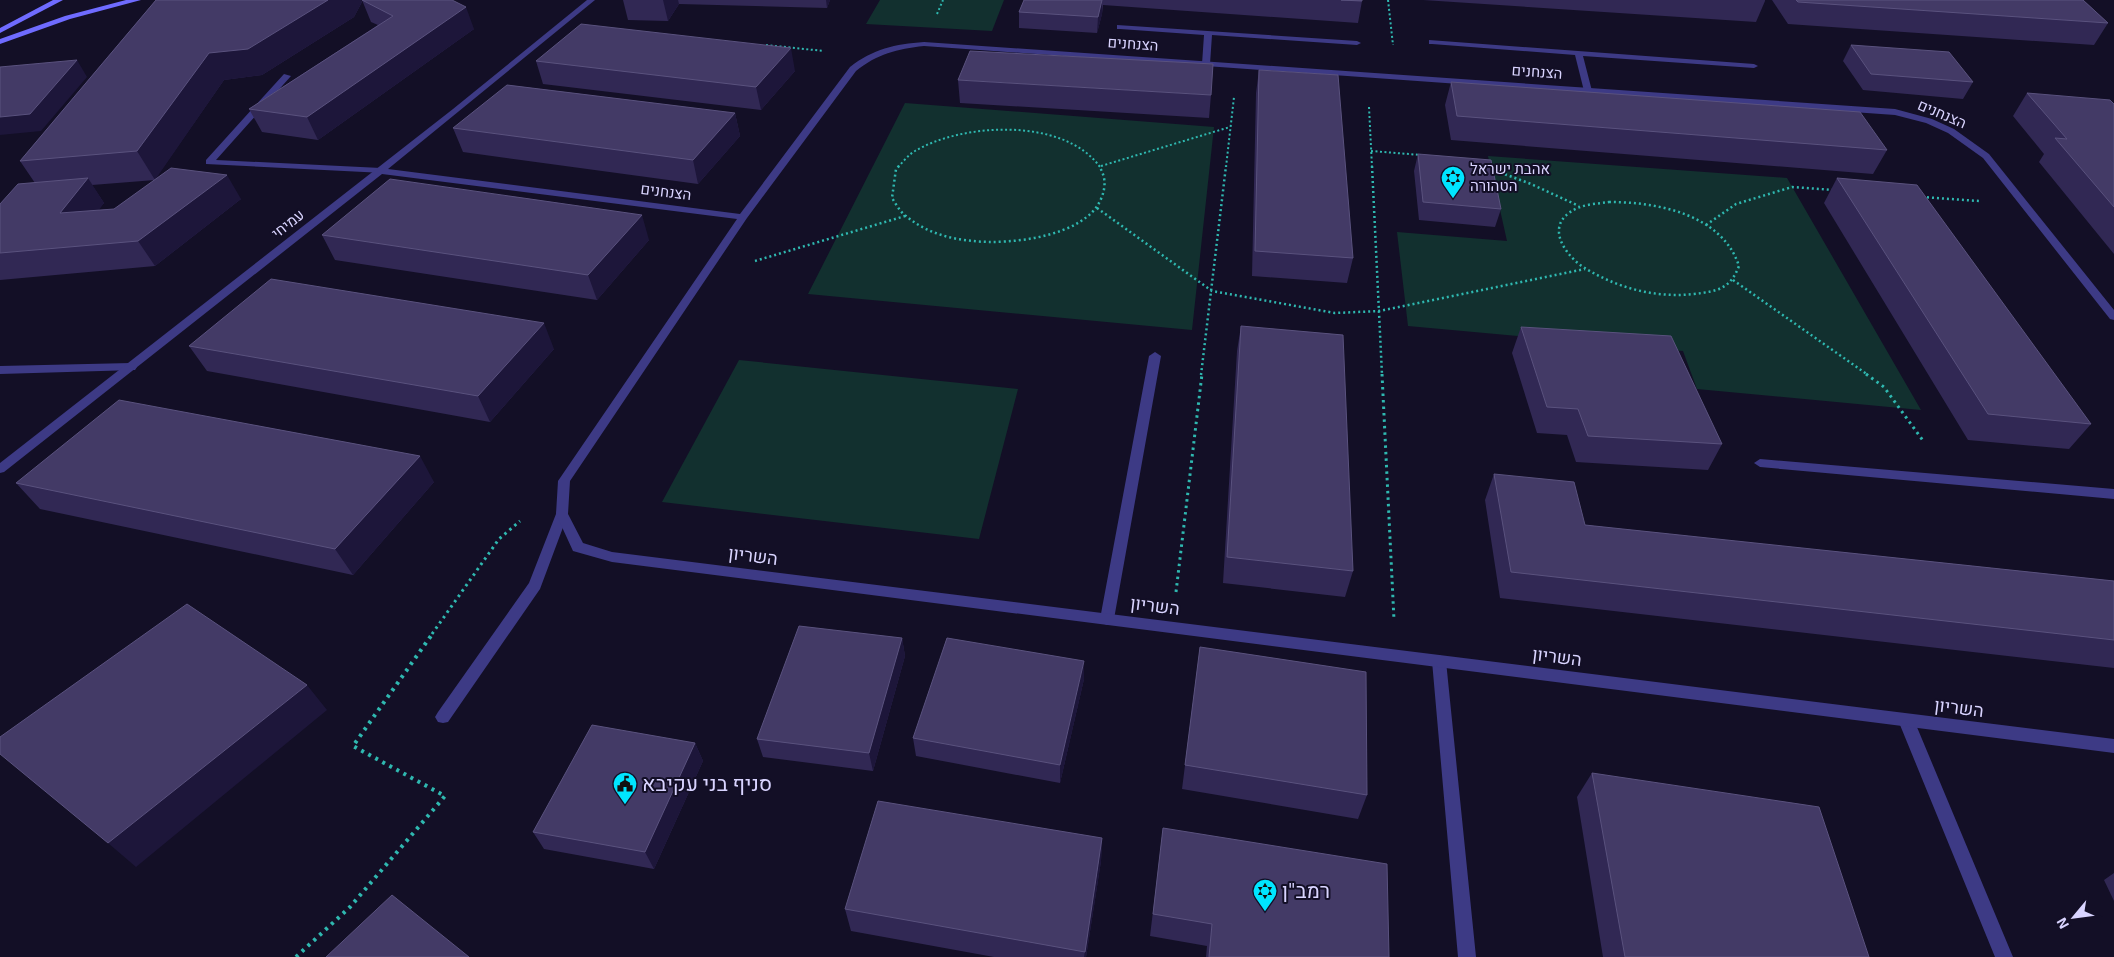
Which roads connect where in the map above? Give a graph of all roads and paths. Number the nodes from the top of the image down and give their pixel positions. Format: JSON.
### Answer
{"nodes":[{"id":1,"x":59,"y":0,"type":"edge"},
{"id":2,"x":103,"y":0,"type":"edge"},
{"id":3,"x":138,"y":0,"type":"edge"},
{"id":4,"x":592,"y":0,"type":"edge"},
{"id":5,"x":1388,"y":0,"type":"edge"},
{"id":6,"x":1120,"y":27,"type":"dead end"},
{"id":7,"x":0,"y":31,"type":"edge"},
{"id":8,"x":1208,"y":32,"type":"junction"},
{"id":9,"x":0,"y":42,"type":"edge"},
{"id":10,"x":1432,"y":42,"type":"dead end"},
{"id":11,"x":1357,"y":43,"type":"dead end"},
{"id":12,"x":764,"y":45,"type":"edge"},
{"id":13,"x":1578,"y":53,"type":"junction"},
{"id":14,"x":870,"y":55,"type":"junction"},
{"id":15,"x":1206,"y":64,"type":"junction"},
{"id":16,"x":1238,"y":66,"type":"junction"},
{"id":17,"x":1754,"y":66,"type":"dead end"},
{"id":18,"x":1368,"y":75,"type":"junction"},
{"id":19,"x":287,"y":76,"type":"dead end"},
{"id":20,"x":1396,"y":78,"type":"junction"},
{"id":21,"x":1588,"y":91,"type":"junction"},
{"id":22,"x":1230,"y":127,"type":"junction"},
{"id":23,"x":1371,"y":151,"type":"junction"},
{"id":24,"x":1428,"y":156,"type":"edge"},
{"id":25,"x":1101,"y":166,"type":"junction"},
{"id":26,"x":1488,"y":168,"type":"edge"},
{"id":27,"x":381,"y":171,"type":"junction"},
{"id":28,"x":1838,"y":190,"type":"dead end"},
{"id":29,"x":1914,"y":197,"type":"edge"},
{"id":30,"x":2024,"y":204,"type":"junction"},
{"id":31,"x":1580,"y":206,"type":"junction"},
{"id":32,"x":1097,"y":208,"type":"junction"},
{"id":33,"x":905,"y":216,"type":"junction"},
{"id":34,"x":743,"y":217,"type":"junction"},
{"id":35,"x":1706,"y":225,"type":"junction"},
{"id":36,"x":1585,"y":269,"type":"junction"},
{"id":37,"x":703,"y":276,"type":"junction"},
{"id":38,"x":1733,"y":280,"type":"junction"},
{"id":39,"x":1212,"y":291,"type":"junction"},
{"id":40,"x":1379,"y":311,"type":"junction"},
{"id":41,"x":2114,"y":317,"type":"edge"},
{"id":42,"x":1155,"y":356,"type":"dead end"},
{"id":43,"x":130,"y":367,"type":"junction"},
{"id":44,"x":0,"y":370,"type":"edge"},
{"id":45,"x":1760,"y":463,"type":"dead end"},
{"id":46,"x":0,"y":469,"type":"edge"},
{"id":47,"x":1950,"y":479,"type":"junction"},
{"id":48,"x":2114,"y":494,"type":"edge"},
{"id":49,"x":562,"y":514,"type":"junction"},
{"id":50,"x":1108,"y":619,"type":"junction"},
{"id":51,"x":1172,"y":627,"type":"junction"},
{"id":52,"x":1396,"y":656,"type":"junction"},
{"id":53,"x":1439,"y":661,"type":"junction"},
{"id":54,"x":443,"y":717,"type":"dead end"},
{"id":55,"x":1906,"y":720,"type":"junction"},
{"id":56,"x":2114,"y":746,"type":"edge"},
{"id":57,"x":1468,"y":957,"type":"edge"},
{"id":58,"x":2004,"y":957,"type":"edge"}],
"edges":[{"from":1,"to":7,"type":"street"},
{"from":2,"to":3,"type":"street"},
{"from":3,"to":9,"type":"street"},
{"from":4,"to":27,"type":"street","name":"עמיחי"},
{"from":5,"to":20,"type":"path"},
{"from":6,"to":8,"type":"street"},
{"from":8,"to":11,"type":"street"},
{"from":8,"to":15,"type":"street"},
{"from":10,"to":13,"type":"street"},
{"from":12,"to":14,"type":"path"},
{"from":13,"to":17,"type":"street"},
{"from":13,"to":21,"type":"street"},
{"from":14,"to":15,"type":"street","name":"הצנחנים"},
{"from":14,"to":34,"type":"street","name":"הצנחנים"},
{"from":15,"to":16,"type":"street","name":"הצנחנים"},
{"from":16,"to":18,"type":"street","name":"הצנחנים"},
{"from":16,"to":22,"type":"path"},
{"from":18,"to":20,"type":"street","name":"הצנחנים"},
{"from":18,"to":23,"type":"path"},
{"from":19,"to":27,"type":"street","name":"הצנחנים"},
{"from":20,"to":21,"type":"street","name":"הצנחנים"},
{"from":21,"to":30,"type":"street","name":"הצנחנים"},
{"from":22,"to":25,"type":"path"},
{"from":22,"to":39,"type":"path"},
{"from":23,"to":24,"type":"path"},
{"from":23,"to":40,"type":"path"},
{"from":25,"to":32,"type":"path"},
{"from":25,"to":33,"type":"path"},
{"from":26,"to":31,"type":"path"},
{"from":27,"to":34,"type":"street","name":"הצנחנים"},
{"from":27,"to":43,"type":"street","name":"עמיחי"},
{"from":28,"to":35,"type":"path"},
{"from":29,"to":30,"type":"path"},
{"from":30,"to":41,"type":"street","name":"הצנחנים"},
{"from":31,"to":35,"type":"path"},
{"from":31,"to":36,"type":"path"},
{"from":32,"to":33,"type":"path"},
{"from":32,"to":39,"type":"path"},
{"from":33,"to":37,"type":"path"},
{"from":34,"to":37,"type":"street","name":"השריון"},
{"from":35,"to":38,"type":"path"},
{"from":36,"to":38,"type":"path"},
{"from":36,"to":40,"type":"path"},
{"from":37,"to":49,"type":"street","name":"השריון"},
{"from":38,"to":47,"type":"path"},
{"from":39,"to":40,"type":"path"},
{"from":39,"to":51,"type":"path"},
{"from":40,"to":52,"type":"path"},
{"from":42,"to":50,"type":"street"},
{"from":43,"to":44,"type":"street"},
{"from":43,"to":46,"type":"street","name":"עמיחי"},
{"from":45,"to":47,"type":"street"},
{"from":47,"to":48,"type":"street"},
{"from":49,"to":50,"type":"street","name":"השריון"},
{"from":49,"to":54,"type":"street"},
{"from":50,"to":51,"type":"street","name":"השריון"},
{"from":51,"to":52,"type":"street","name":"השריון"},
{"from":52,"to":53,"type":"street","name":"השריון"},
{"from":53,"to":55,"type":"street","name":"השריון"},
{"from":53,"to":57,"type":"street"},
{"from":55,"to":56,"type":"street","name":"השריון"},
{"from":55,"to":58,"type":"street"}]}
